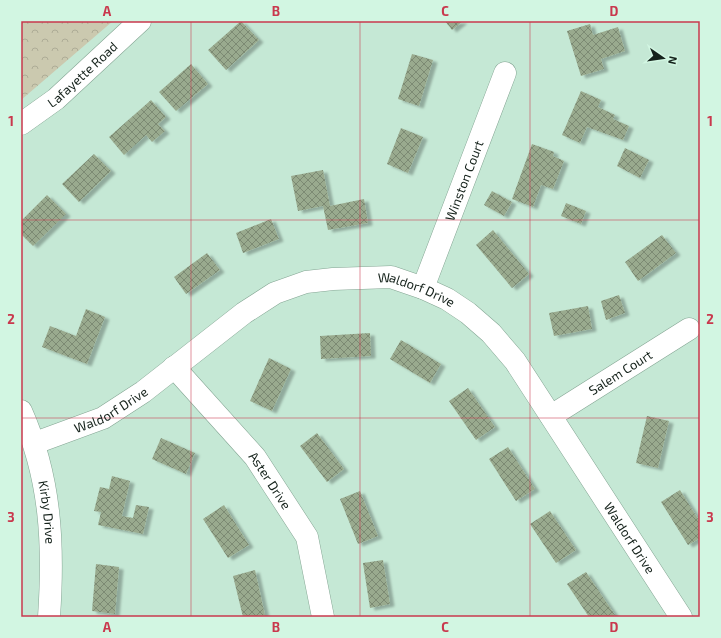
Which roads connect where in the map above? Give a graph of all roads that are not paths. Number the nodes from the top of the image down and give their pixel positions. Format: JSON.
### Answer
{"nodes":[{"id":1,"x":140,"y":21,"type":"edge"},
{"id":2,"x":505,"y":73,"type":"dead end"},
{"id":3,"x":21,"y":124,"type":"edge"},
{"id":4,"x":422,"y":288,"type":"junction"},
{"id":5,"x":688,"y":329,"type":"dead end"},
{"id":6,"x":174,"y":367,"type":"junction"},
{"id":7,"x":21,"y":411,"type":"edge"},
{"id":8,"x":551,"y":416,"type":"junction"},
{"id":9,"x":35,"y":443,"type":"junction"},
{"id":10,"x":49,"y":617,"type":"edge"},
{"id":11,"x":323,"y":617,"type":"edge"},
{"id":12,"x":682,"y":617,"type":"edge"}],
"edges":[{"from":1,"to":3,"type":"street","name":"Lafayette Road"},
{"from":2,"to":4,"type":"street","name":"Winston Court"},
{"from":4,"to":6,"type":"street","name":"Waldorf Drive"},
{"from":4,"to":8,"type":"street","name":"Waldorf Drive"},
{"from":5,"to":8,"type":"street","name":"Salem Court"},
{"from":6,"to":9,"type":"street","name":"Waldorf Drive"},
{"from":6,"to":11,"type":"street","name":"Aster Drive"},
{"from":7,"to":9,"type":"street","name":"Kirby Drive"},
{"from":8,"to":12,"type":"street","name":"Waldorf Drive"},
{"from":9,"to":10,"type":"street","name":"Kirby Drive"}]}
